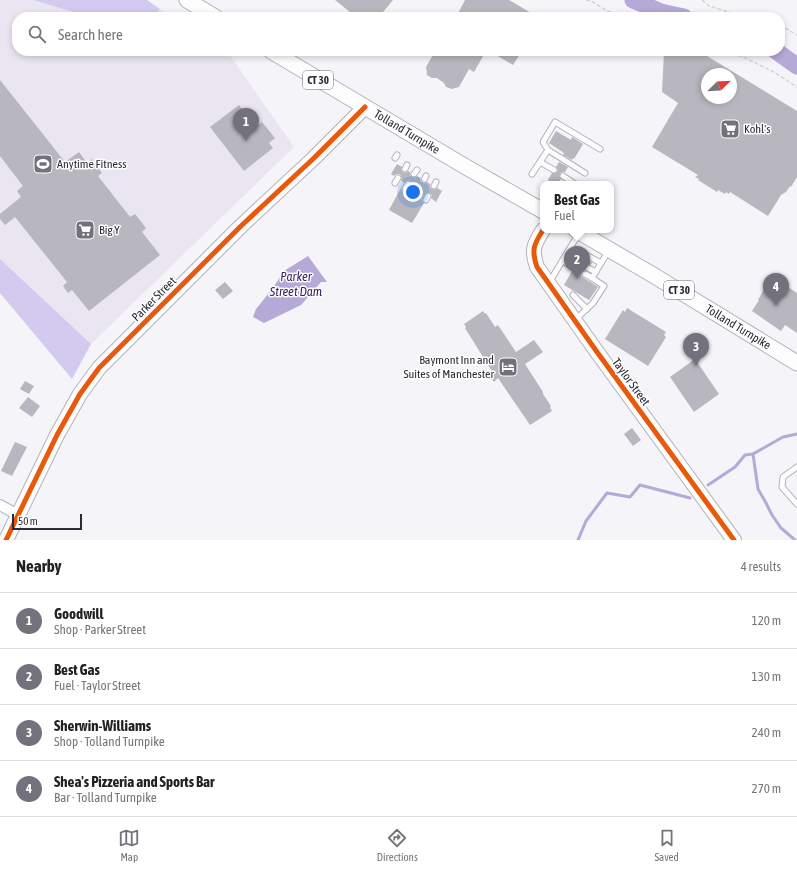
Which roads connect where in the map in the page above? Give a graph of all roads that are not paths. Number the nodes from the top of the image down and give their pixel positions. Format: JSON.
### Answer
{"nodes":[{"id":1,"x":188,"y":0,"type":"edge"},
{"id":2,"x":207,"y":12,"type":"edge"},
{"id":3,"x":279,"y":56,"type":"edge"},
{"id":4,"x":365,"y":107,"type":"junction"},
{"id":5,"x":600,"y":149,"type":"dead end"},
{"id":6,"x":548,"y":150,"type":"junction"},
{"id":7,"x":540,"y":162,"type":"junction"},
{"id":8,"x":554,"y":170,"type":"dead end"},
{"id":9,"x":585,"y":173,"type":"dead end"},
{"id":10,"x":532,"y":174,"type":"dead end"},
{"id":11,"x":563,"y":176,"type":"dead end"},
{"id":12,"x":571,"y":181,"type":"edge"},
{"id":13,"x":540,"y":209,"type":"edge"},
{"id":14,"x":541,"y":233,"type":"edge"},
{"id":15,"x":577,"y":233,"type":"edge"},
{"id":16,"x":581,"y":233,"type":"edge"},
{"id":17,"x":571,"y":248,"type":"junction"},
{"id":18,"x":609,"y":249,"type":"junction"},
{"id":19,"x":566,"y":255,"type":"junction"},
{"id":20,"x":563,"y":261,"type":"junction"},
{"id":21,"x":578,"y":262,"type":"dead end"},
{"id":22,"x":601,"y":264,"type":"junction"},
{"id":23,"x":574,"y":268,"type":"dead end"},
{"id":24,"x":588,"y":268,"type":"dead end"},
{"id":25,"x":596,"y":272,"type":"junction"},
{"id":26,"x":585,"y":274,"type":"dead end"},
{"id":27,"x":592,"y":278,"type":"junction"},
{"id":28,"x":549,"y":283,"type":"junction"},
{"id":29,"x":573,"y":295,"type":"dead end"},
{"id":30,"x":587,"y":308,"type":"junction"},
{"id":31,"x":574,"y":320,"type":"junction"},
{"id":32,"x":797,"y":364,"type":"edge"},
{"id":33,"x":797,"y":467,"type":"edge"},
{"id":34,"x":797,"y":504,"type":"edge"},
{"id":35,"x":0,"y":505,"type":"edge"},
{"id":36,"x":18,"y":515,"type":"junction"},
{"id":37,"x":6,"y":540,"type":"edge"},
{"id":38,"x":734,"y":540,"type":"edge"}],
"edges":[{"from":1,"to":2,"type":"main road"},
{"from":3,"to":4,"type":"main road","name":"Tolland Turnpike","number":"CT 30"},
{"from":4,"to":13,"type":"main road","name":"Tolland Turnpike","number":"CT 30"},
{"from":4,"to":36,"type":"street","name":"Parker Street"},
{"from":5,"to":6,"type":"lane"},
{"from":6,"to":7,"type":"lane"},
{"from":6,"to":9,"type":"lane"},
{"from":7,"to":8,"type":"lane"},
{"from":7,"to":10,"type":"lane"},
{"from":11,"to":12,"type":"lane"},
{"from":14,"to":28,"type":"street","name":"Taylor Street"},
{"from":15,"to":17,"type":"lane"},
{"from":16,"to":18,"type":"main road","name":"Tolland Turnpike","number":"CT 30"},
{"from":17,"to":19,"type":"lane"},
{"from":17,"to":22,"type":"lane"},
{"from":18,"to":22,"type":"lane"},
{"from":18,"to":32,"type":"main road","name":"Tolland Turnpike","number":"CT 30"},
{"from":19,"to":20,"type":"lane"},
{"from":19,"to":21,"type":"lane"},
{"from":20,"to":23,"type":"lane"},
{"from":20,"to":28,"type":"lane"},
{"from":22,"to":25,"type":"lane"},
{"from":24,"to":25,"type":"lane"},
{"from":25,"to":27,"type":"lane"},
{"from":26,"to":27,"type":"lane"},
{"from":27,"to":30,"type":"lane"},
{"from":28,"to":31,"type":"street","name":"Taylor Street"},
{"from":29,"to":30,"type":"lane"},
{"from":30,"to":31,"type":"lane"},
{"from":31,"to":38,"type":"street","name":"Taylor Street"},
{"from":33,"to":34,"type":"lane"},
{"from":35,"to":36,"type":"street"},
{"from":36,"to":37,"type":"street","name":"Parker Street"}]}
